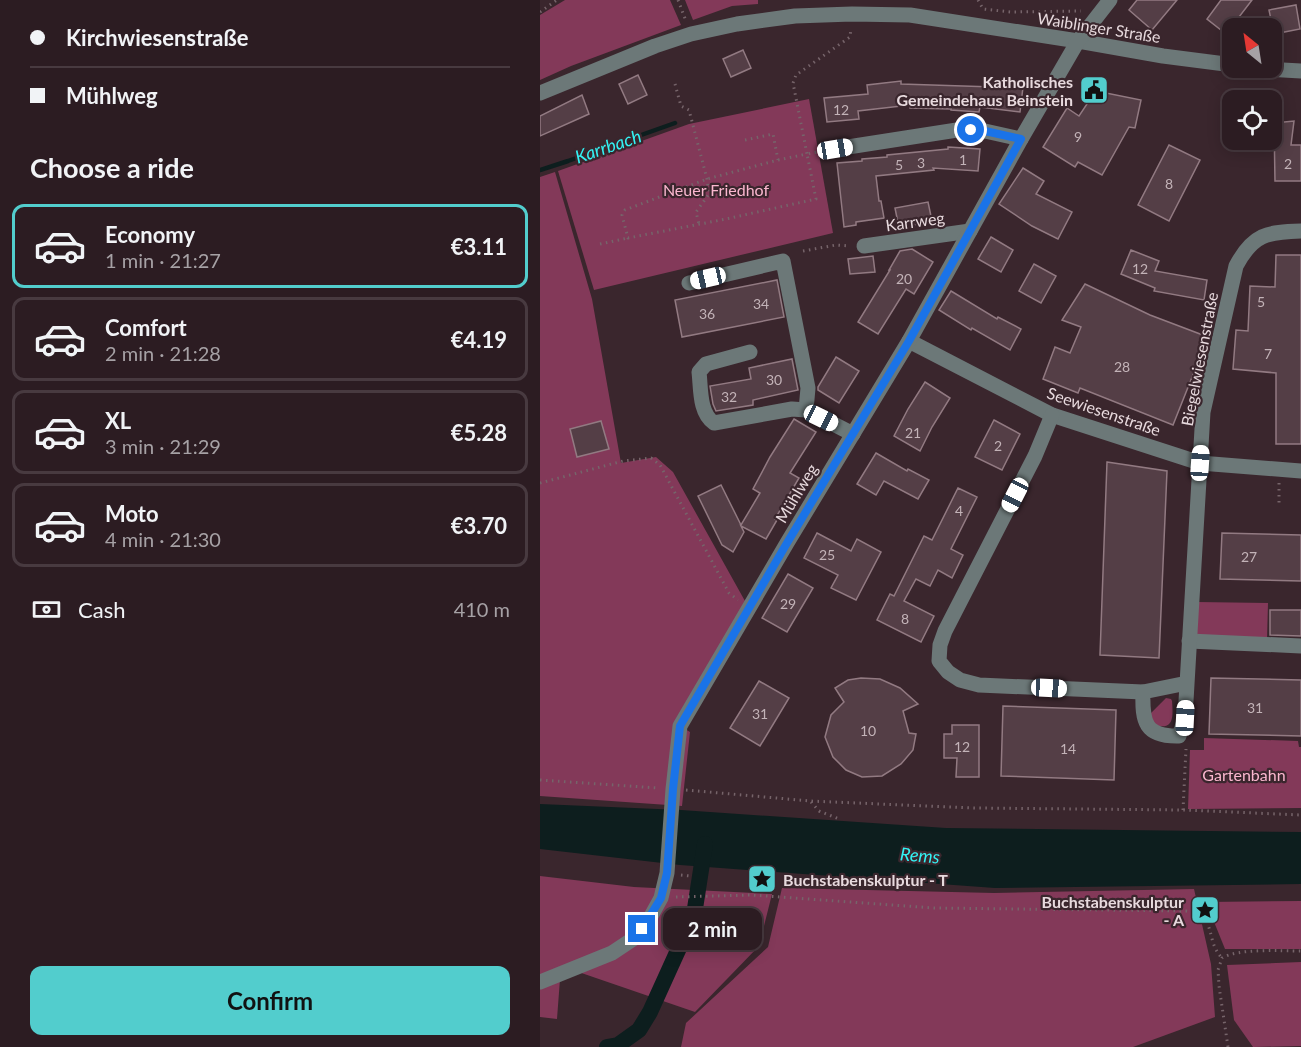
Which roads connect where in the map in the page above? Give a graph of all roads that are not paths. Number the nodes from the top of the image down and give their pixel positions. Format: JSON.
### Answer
{"nodes":[{"id":1,"x":1110,"y":0,"type":"edge"},
{"id":2,"x":1078,"y":41,"type":"junction"},
{"id":3,"x":1222,"y":64,"type":"edge"},
{"id":4,"x":1282,"y":70,"type":"edge"},
{"id":5,"x":1301,"y":71,"type":"edge"},
{"id":6,"x":540,"y":93,"type":"edge"},
{"id":7,"x":1021,"y":139,"type":"junction"},
{"id":8,"x":835,"y":149,"type":"dead end"},
{"id":9,"x":970,"y":231,"type":"junction"},
{"id":10,"x":1301,"y":231,"type":"edge"},
{"id":11,"x":864,"y":246,"type":"road end"},
{"id":12,"x":689,"y":283,"type":"dead end"},
{"id":13,"x":909,"y":341,"type":"junction"},
{"id":14,"x":750,"y":352,"type":"dead end"},
{"id":15,"x":806,"y":410,"type":"junction"},
{"id":16,"x":1052,"y":415,"type":"junction"},
{"id":17,"x":853,"y":434,"type":"junction"},
{"id":18,"x":1200,"y":463,"type":"junction"},
{"id":19,"x":1301,"y":471,"type":"edge"},
{"id":20,"x":1189,"y":641,"type":"junction"},
{"id":21,"x":1301,"y":646,"type":"edge"},
{"id":22,"x":1187,"y":683,"type":"junction"},
{"id":23,"x":1143,"y":692,"type":"junction"},
{"id":24,"x":540,"y":982,"type":"edge"}],
"edges":[{"from":1,"to":2,"type":"street","name":"Mühlweg"},
{"from":2,"to":3,"type":"street","name":"Waiblinger Straße"},
{"from":2,"to":6,"type":"street","name":"Waiblinger Straße"},
{"from":2,"to":7,"type":"street","name":"Mühlweg"},
{"from":4,"to":5,"type":"street"},
{"from":7,"to":8,"type":"street"},
{"from":7,"to":9,"type":"street","name":"Mühlweg"},
{"from":9,"to":11,"type":"street","name":"Karrweg"},
{"from":9,"to":13,"type":"street","name":"Mühlweg"},
{"from":10,"to":18,"type":"street","name":"Biegelwiesenstraße"},
{"from":12,"to":15,"type":"street"},
{"from":13,"to":16,"type":"street","name":"Seewiesenstraße"},
{"from":13,"to":17,"type":"street","name":"Mühlweg"},
{"from":14,"to":15,"type":"street"},
{"from":15,"to":17,"type":"street"},
{"from":16,"to":18,"type":"street","name":"Seewiesenstraße"},
{"from":16,"to":23,"type":"street"},
{"from":17,"to":24,"type":"street","name":"Mühlweg"},
{"from":18,"to":19,"type":"street","name":"Seewiesenstraße"},
{"from":18,"to":20,"type":"street","name":"Biegelwiesenstraße"},
{"from":20,"to":21,"type":"street"},
{"from":20,"to":22,"type":"street","name":"Biegelwiesenstraße"},
{"from":22,"to":23,"type":"street"},
{"from":22,"to":23,"type":"street","name":"Biegelwiesenstraße"}]}
